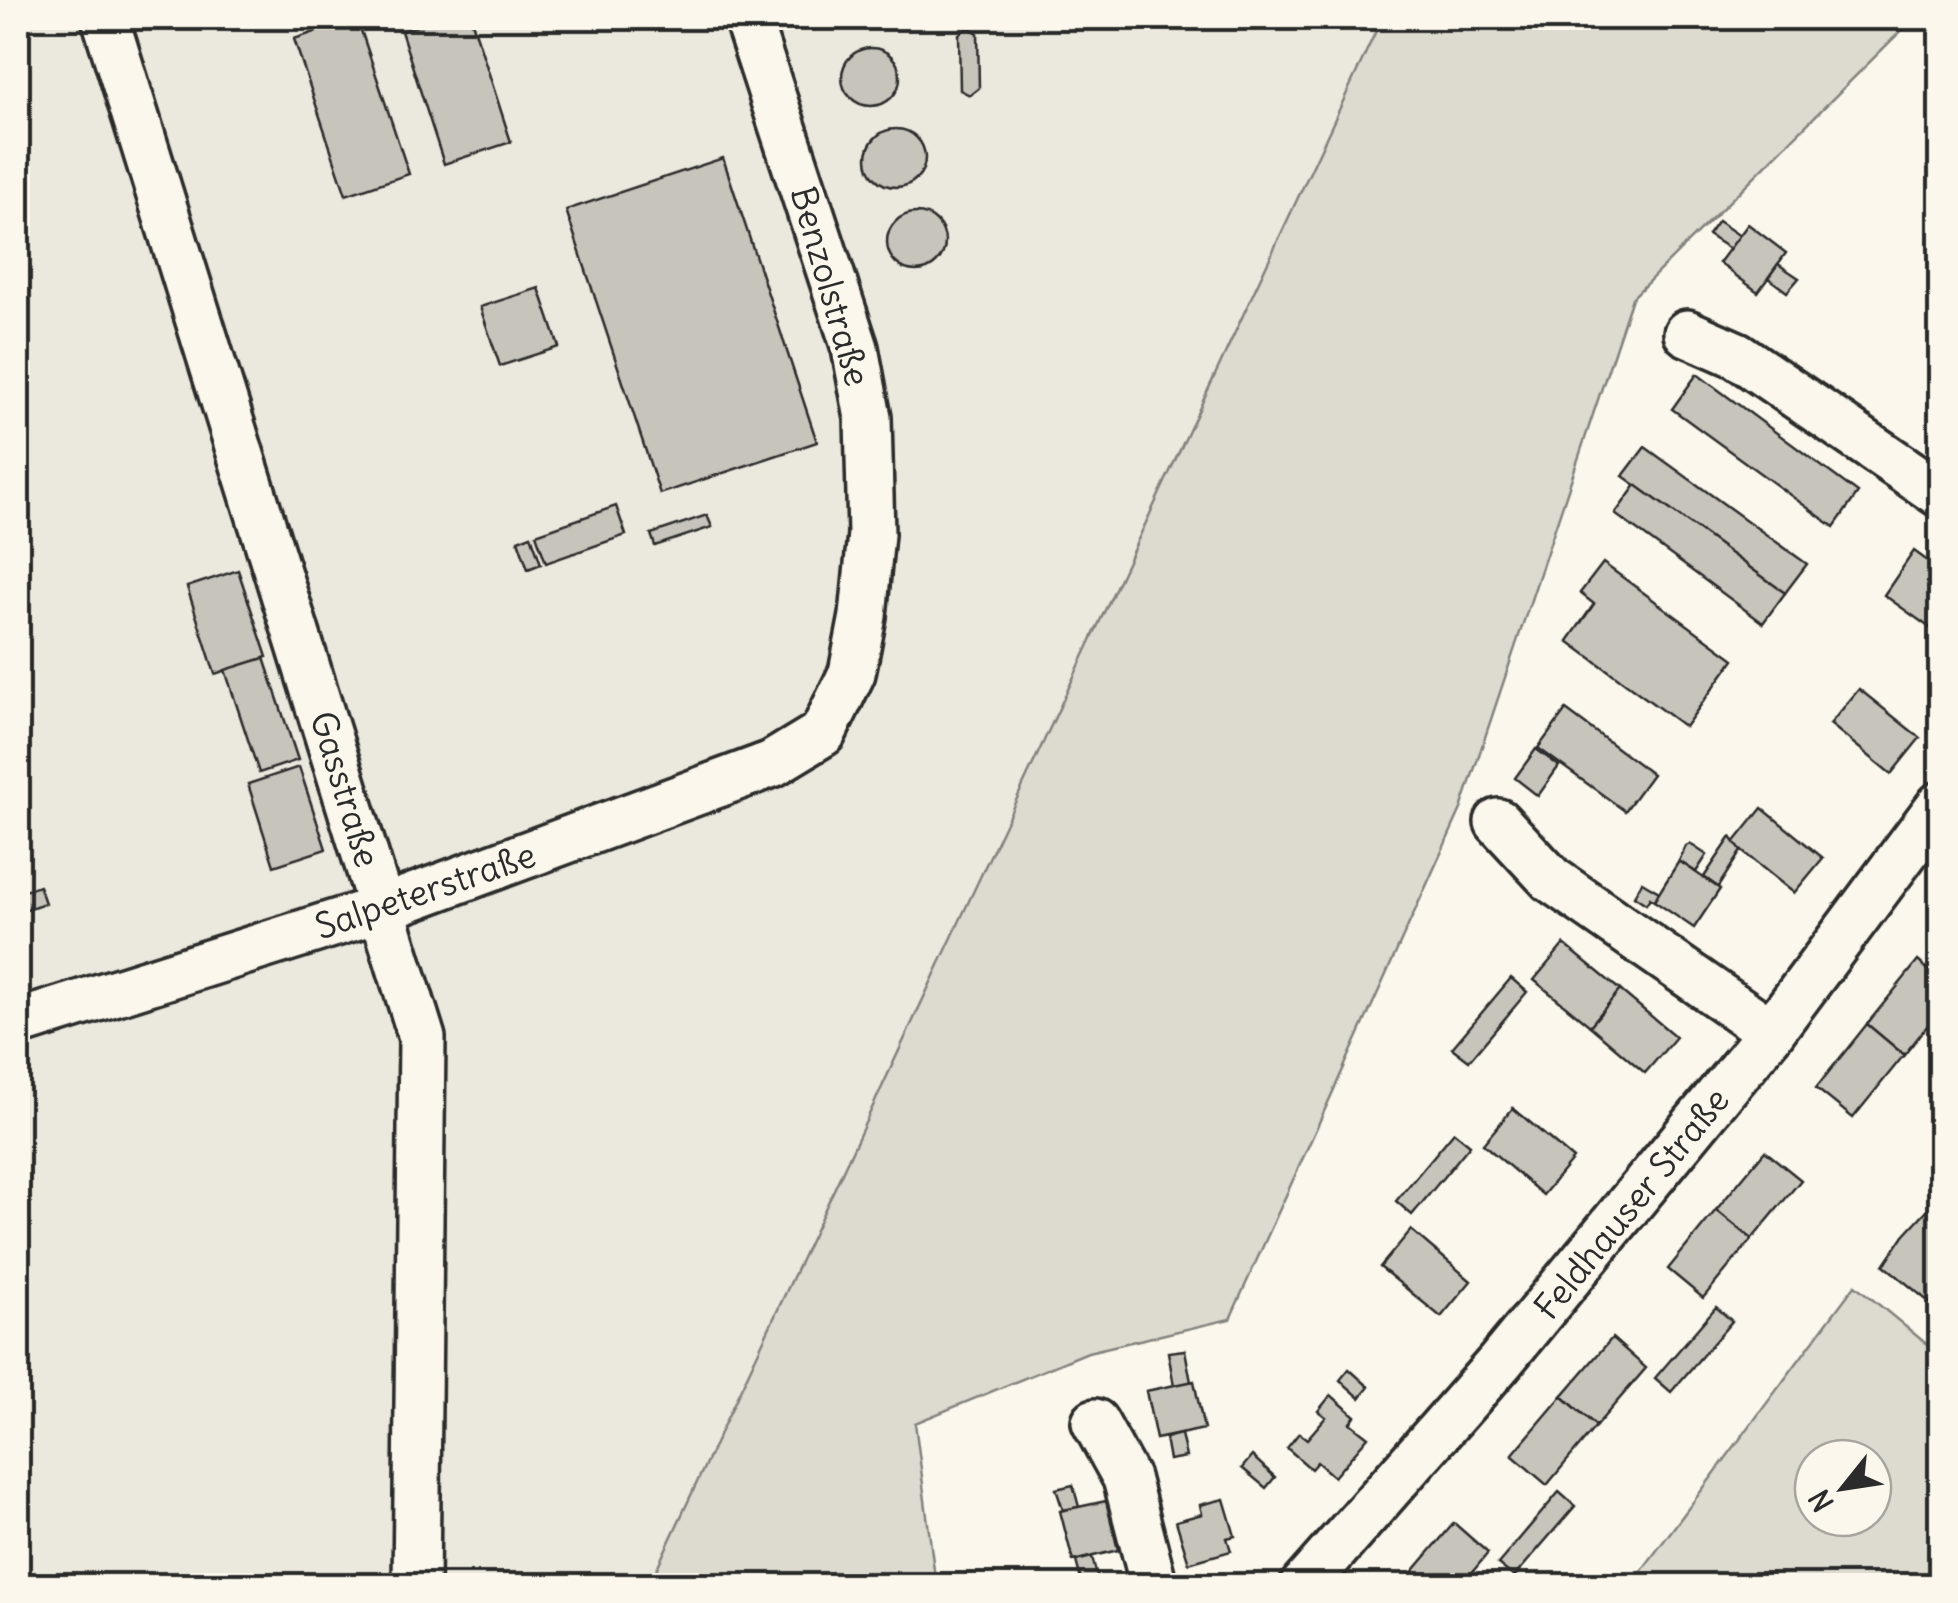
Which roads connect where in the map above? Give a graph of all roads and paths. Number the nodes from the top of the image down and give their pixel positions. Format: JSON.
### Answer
{"nodes":[{"id":1,"x":105,"y":18,"type":"edge"},
{"id":2,"x":748,"y":18,"type":"edge"},
{"id":3,"x":1687,"y":332,"type":"dead end"},
{"id":4,"x":1940,"y":494,"type":"edge"},
{"id":5,"x":824,"y":733,"type":"joint"},
{"id":6,"x":1940,"y":805,"type":"edge"},
{"id":7,"x":1498,"y":822,"type":"dead end"},
{"id":8,"x":383,"y":908,"type":"junction"},
{"id":9,"x":18,"y":1023,"type":"edge"},
{"id":10,"x":1771,"y":1032,"type":"junction"},
{"id":11,"x":1094,"y":1422,"type":"dead end"},
{"id":12,"x":416,"y":1586,"type":"edge"},
{"id":13,"x":1154,"y":1586,"type":"edge"},
{"id":14,"x":1303,"y":1586,"type":"edge"}],
"edges":[{"from":1,"to":8,"type":"street","name":"Gasstraße"},
{"from":2,"to":5,"type":"street","name":"Benzolstraße"},
{"from":3,"to":4,"type":"street"},
{"from":5,"to":8,"type":"street","name":"Salpeterstraße"},
{"from":6,"to":10,"type":"street","name":"Feldhauser Straße"},
{"from":7,"to":10,"type":"street"},
{"from":8,"to":9,"type":"street","name":"Salpeterstraße"},
{"from":8,"to":12,"type":"street","name":"Gasstraße"},
{"from":10,"to":14,"type":"street","name":"Feldhauser Straße"},
{"from":11,"to":13,"type":"street"}]}
